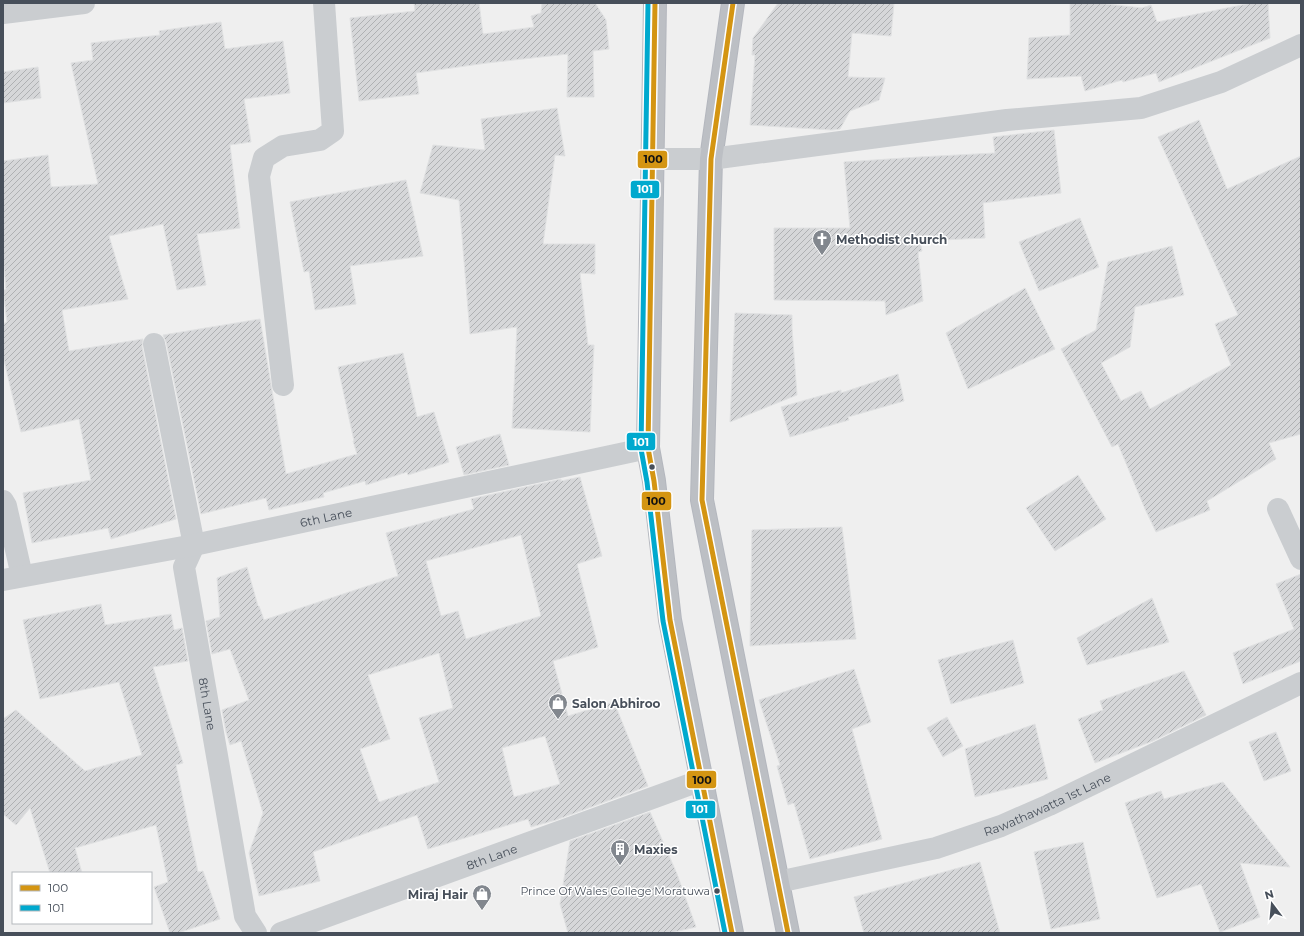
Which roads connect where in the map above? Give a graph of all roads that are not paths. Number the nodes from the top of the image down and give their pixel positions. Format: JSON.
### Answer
{"nodes":[{"id":1,"x":84,"y":3,"type":"edge"},
{"id":2,"x":324,"y":3,"type":"edge"},
{"id":3,"x":655,"y":3,"type":"edge"},
{"id":4,"x":733,"y":3,"type":"edge"},
{"id":5,"x":3,"y":13,"type":"edge"},
{"id":6,"x":1301,"y":45,"type":"edge"},
{"id":7,"x":711,"y":158,"type":"junction"},
{"id":8,"x":652,"y":159,"type":"junction"},
{"id":9,"x":154,"y":344,"type":"dead end"},
{"id":10,"x":283,"y":385,"type":"dead end"},
{"id":11,"x":648,"y":448,"type":"junction"},
{"id":12,"x":3,"y":501,"type":"edge"},
{"id":13,"x":1278,"y":509,"type":"dead end"},
{"id":14,"x":194,"y":544,"type":"junction"},
{"id":15,"x":1301,"y":559,"type":"edge"},
{"id":16,"x":13,"y":578,"type":"edge"},
{"id":17,"x":1301,"y":683,"type":"edge"},
{"id":18,"x":702,"y":780,"type":"junction"},
{"id":19,"x":778,"y":882,"type":"junction"},
{"id":20,"x":256,"y":933,"type":"edge"},
{"id":21,"x":281,"y":933,"type":"edge"},
{"id":22,"x":732,"y":933,"type":"edge"},
{"id":23,"x":788,"y":933,"type":"edge"}],
"edges":[{"from":1,"to":5,"type":"street"},
{"from":2,"to":10,"type":"street"},
{"from":3,"to":8,"type":"highway"},
{"from":4,"to":7,"type":"highway"},
{"from":6,"to":7,"type":"street"},
{"from":7,"to":8,"type":"street"},
{"from":7,"to":19,"type":"highway"},
{"from":8,"to":11,"type":"highway"},
{"from":9,"to":14,"type":"street"},
{"from":11,"to":14,"type":"street","name":"6th Lane"},
{"from":11,"to":18,"type":"highway"},
{"from":12,"to":16,"type":"street"},
{"from":13,"to":15,"type":"street"},
{"from":14,"to":16,"type":"street","name":"6th Lane"},
{"from":14,"to":20,"type":"street","name":"8th Lane"},
{"from":17,"to":19,"type":"street","name":"Rawathawatta 1st Lane"},
{"from":18,"to":21,"type":"street","name":"8th Lane"},
{"from":18,"to":22,"type":"highway"},
{"from":19,"to":23,"type":"highway"}]}
